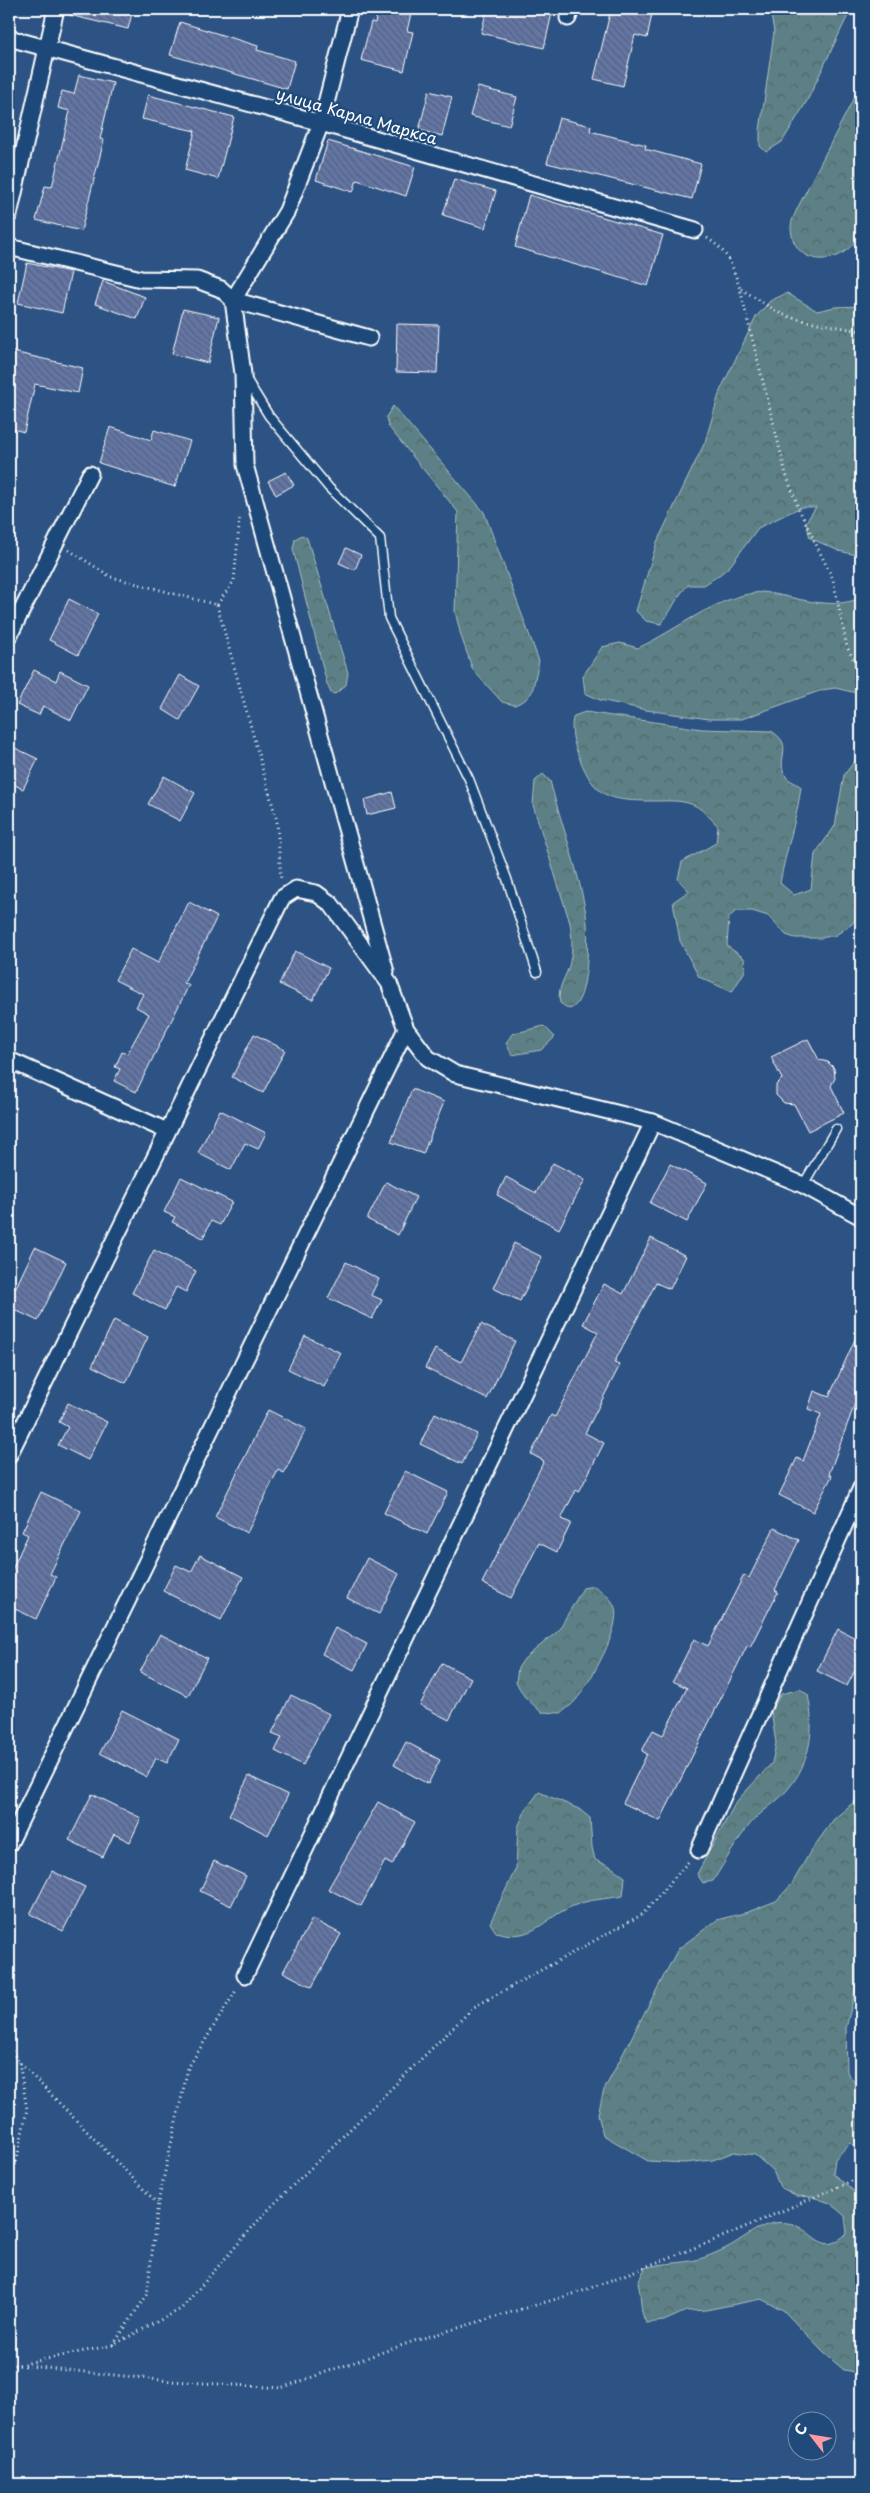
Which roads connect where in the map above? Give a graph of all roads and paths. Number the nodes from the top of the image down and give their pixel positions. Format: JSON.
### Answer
{"nodes":[{"id":1,"x":56,"y":9,"type":"edge"},
{"id":2,"x":350,"y":9,"type":"edge"},
{"id":3,"x":9,"y":38,"type":"edge"},
{"id":4,"x":46,"y":48,"type":"junction"},
{"id":5,"x":321,"y":123,"type":"junction"},
{"id":6,"x":9,"y":215,"type":"edge"},
{"id":7,"x":695,"y":230,"type":"joint"},
{"id":8,"x":9,"y":247,"type":"edge"},
{"id":9,"x":740,"y":289,"type":"junction"},
{"id":10,"x":233,"y":300,"type":"junction"},
{"id":11,"x":861,"y":331,"type":"edge"},
{"id":12,"x":368,"y":338,"type":"dead end"},
{"id":13,"x":243,"y":374,"type":"junction"},
{"id":14,"x":90,"y":474,"type":"dead end"},
{"id":15,"x":241,"y":514,"type":"dead end"},
{"id":16,"x":56,"y":542,"type":"junction"},
{"id":17,"x":217,"y":605,"type":"junction"},
{"id":18,"x":9,"y":636,"type":"edge"},
{"id":19,"x":861,"y":674,"type":"edge"},
{"id":20,"x":282,"y":898,"type":"junction"},
{"id":21,"x":537,"y":972,"type":"dead end"},
{"id":22,"x":388,"y":983,"type":"junction"},
{"id":23,"x":406,"y":1029,"type":"junction"},
{"id":24,"x":9,"y":1060,"type":"edge"},
{"id":25,"x":653,"y":1122,"type":"junction"},
{"id":26,"x":836,"y":1129,"type":"dead end"},
{"id":27,"x":167,"y":1131,"type":"junction"},
{"id":28,"x":803,"y":1185,"type":"junction"},
{"id":29,"x":861,"y":1216,"type":"edge"},
{"id":30,"x":9,"y":1455,"type":"edge"},
{"id":31,"x":861,"y":1488,"type":"edge"},
{"id":32,"x":9,"y":1844,"type":"edge"},
{"id":33,"x":698,"y":1850,"type":"joint"},
{"id":34,"x":245,"y":1976,"type":"joint"},
{"id":35,"x":9,"y":2047,"type":"edge"},
{"id":36,"x":19,"y":2062,"type":"junction"},
{"id":37,"x":9,"y":2169,"type":"edge"},
{"id":38,"x":861,"y":2177,"type":"edge"},
{"id":39,"x":158,"y":2203,"type":"junction"},
{"id":40,"x":113,"y":2345,"type":"junction"},
{"id":41,"x":10,"y":2365,"type":"edge"}],
"edges":[{"from":1,"to":4,"type":"street"},
{"from":2,"to":5,"type":"street"},
{"from":3,"to":4,"type":"street","name":"улица Карла Маркса"},
{"from":4,"to":5,"type":"street","name":"улица Карла Маркса"},
{"from":4,"to":6,"type":"street"},
{"from":5,"to":7,"type":"street","name":"улица Карла Маркса"},
{"from":5,"to":10,"type":"street"},
{"from":7,"to":9,"type":"path"},
{"from":8,"to":10,"type":"street"},
{"from":9,"to":11,"type":"path"},
{"from":9,"to":19,"type":"path"},
{"from":10,"to":12,"type":"street"},
{"from":10,"to":13,"type":"street"},
{"from":13,"to":21,"type":"lane"},
{"from":13,"to":22,"type":"street"},
{"from":14,"to":16,"type":"street"},
{"from":15,"to":17,"type":"path"},
{"from":16,"to":17,"type":"path"},
{"from":16,"to":18,"type":"street"},
{"from":17,"to":20,"type":"path"},
{"from":20,"to":22,"type":"street"},
{"from":20,"to":27,"type":"street"},
{"from":22,"to":23,"type":"street"},
{"from":23,"to":25,"type":"street"},
{"from":23,"to":32,"type":"street"},
{"from":24,"to":27,"type":"street"},
{"from":25,"to":28,"type":"street"},
{"from":25,"to":34,"type":"street"},
{"from":26,"to":28,"type":"lane"},
{"from":27,"to":30,"type":"street"},
{"from":28,"to":29,"type":"street"},
{"from":31,"to":33,"type":"street"},
{"from":33,"to":40,"type":"path"},
{"from":34,"to":39,"type":"path"},
{"from":35,"to":36,"type":"path"},
{"from":36,"to":37,"type":"path"},
{"from":36,"to":39,"type":"path"},
{"from":38,"to":41,"type":"path"},
{"from":39,"to":40,"type":"path"},
{"from":40,"to":41,"type":"path"}]}
